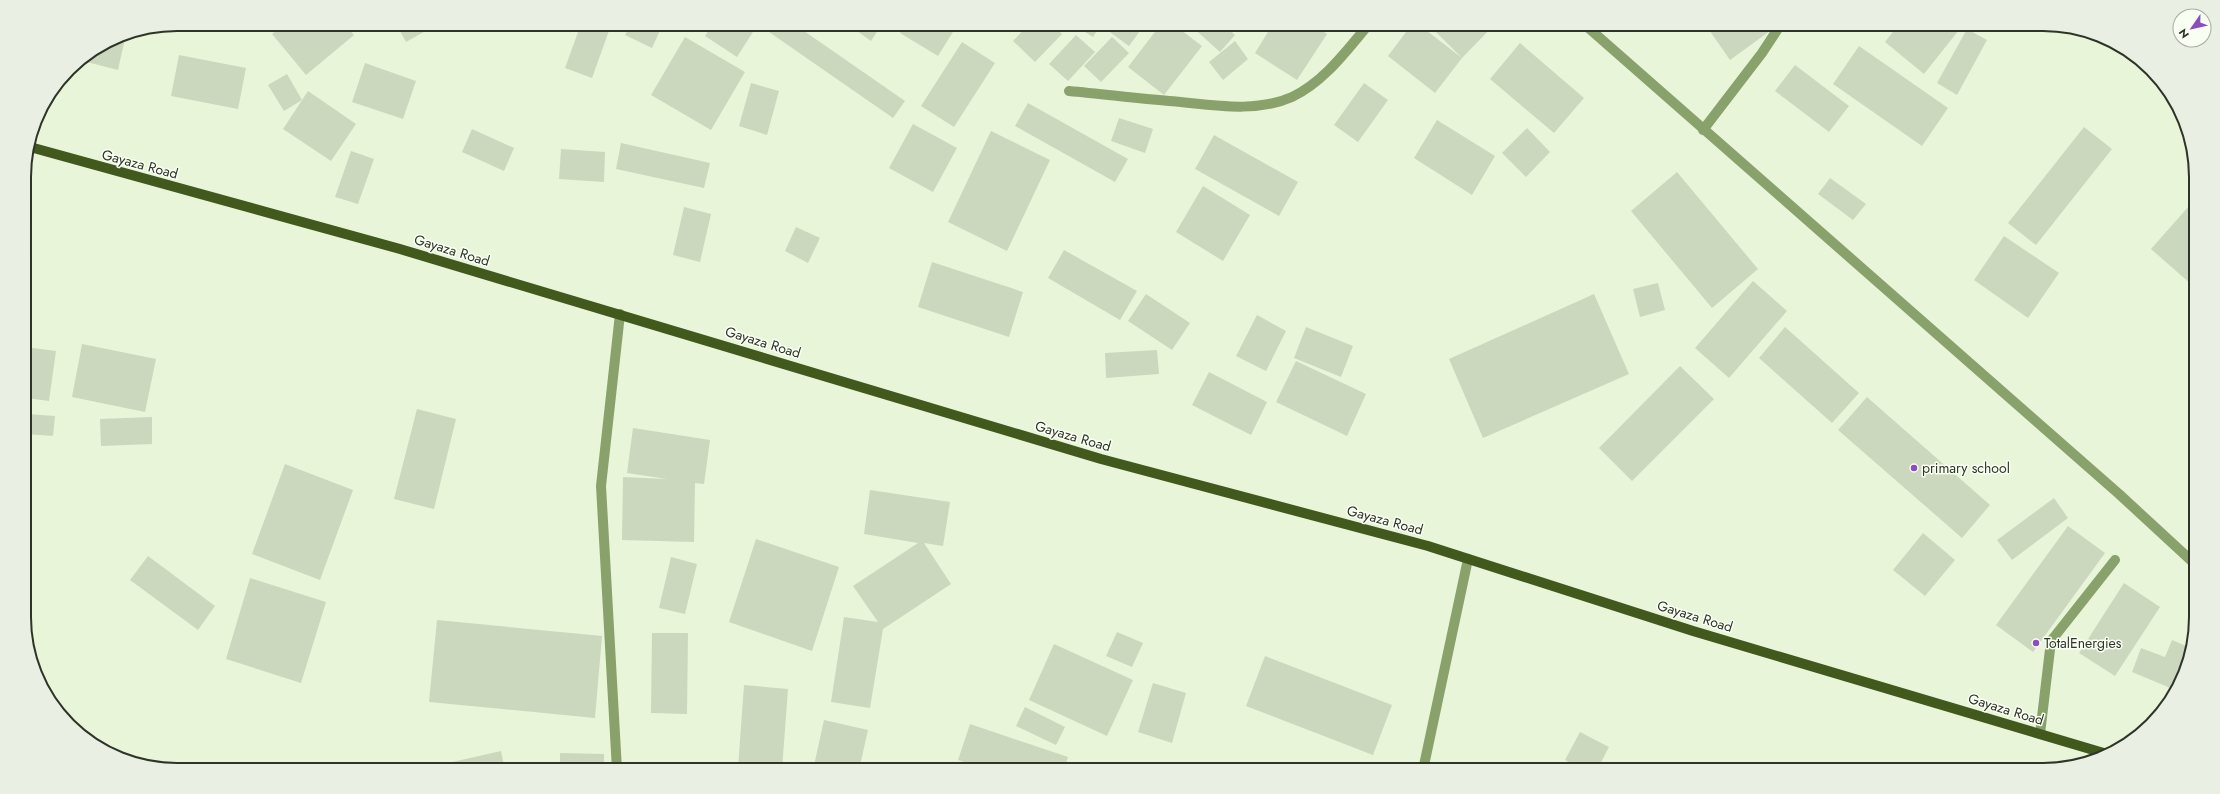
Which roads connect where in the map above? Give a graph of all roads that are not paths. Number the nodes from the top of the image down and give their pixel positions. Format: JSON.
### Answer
{"nodes":[{"id":1,"x":1363,"y":31,"type":"edge"},
{"id":2,"x":1592,"y":31,"type":"edge"},
{"id":3,"x":1776,"y":31,"type":"edge"},
{"id":4,"x":1068,"y":91,"type":"dead end"},
{"id":5,"x":1702,"y":130,"type":"junction"},
{"id":6,"x":34,"y":148,"type":"edge"},
{"id":7,"x":620,"y":314,"type":"junction"},
{"id":8,"x":1468,"y":559,"type":"junction"},
{"id":9,"x":2189,"y":559,"type":"edge"},
{"id":10,"x":2116,"y":560,"type":"dead end"},
{"id":11,"x":2040,"y":734,"type":"junction"},
{"id":12,"x":2100,"y":752,"type":"edge"},
{"id":13,"x":617,"y":763,"type":"edge"},
{"id":14,"x":1424,"y":763,"type":"edge"}],
"edges":[{"from":1,"to":4,"type":"street"},
{"from":2,"to":5,"type":"street"},
{"from":3,"to":5,"type":"street"},
{"from":5,"to":9,"type":"street"},
{"from":6,"to":7,"type":"main road","name":"Gayaza Road"},
{"from":7,"to":8,"type":"main road","name":"Gayaza Road"},
{"from":7,"to":13,"type":"street"},
{"from":8,"to":11,"type":"main road","name":"Gayaza Road"},
{"from":8,"to":14,"type":"street"},
{"from":10,"to":11,"type":"street"},
{"from":11,"to":12,"type":"main road","name":"Gayaza Road"}]}
